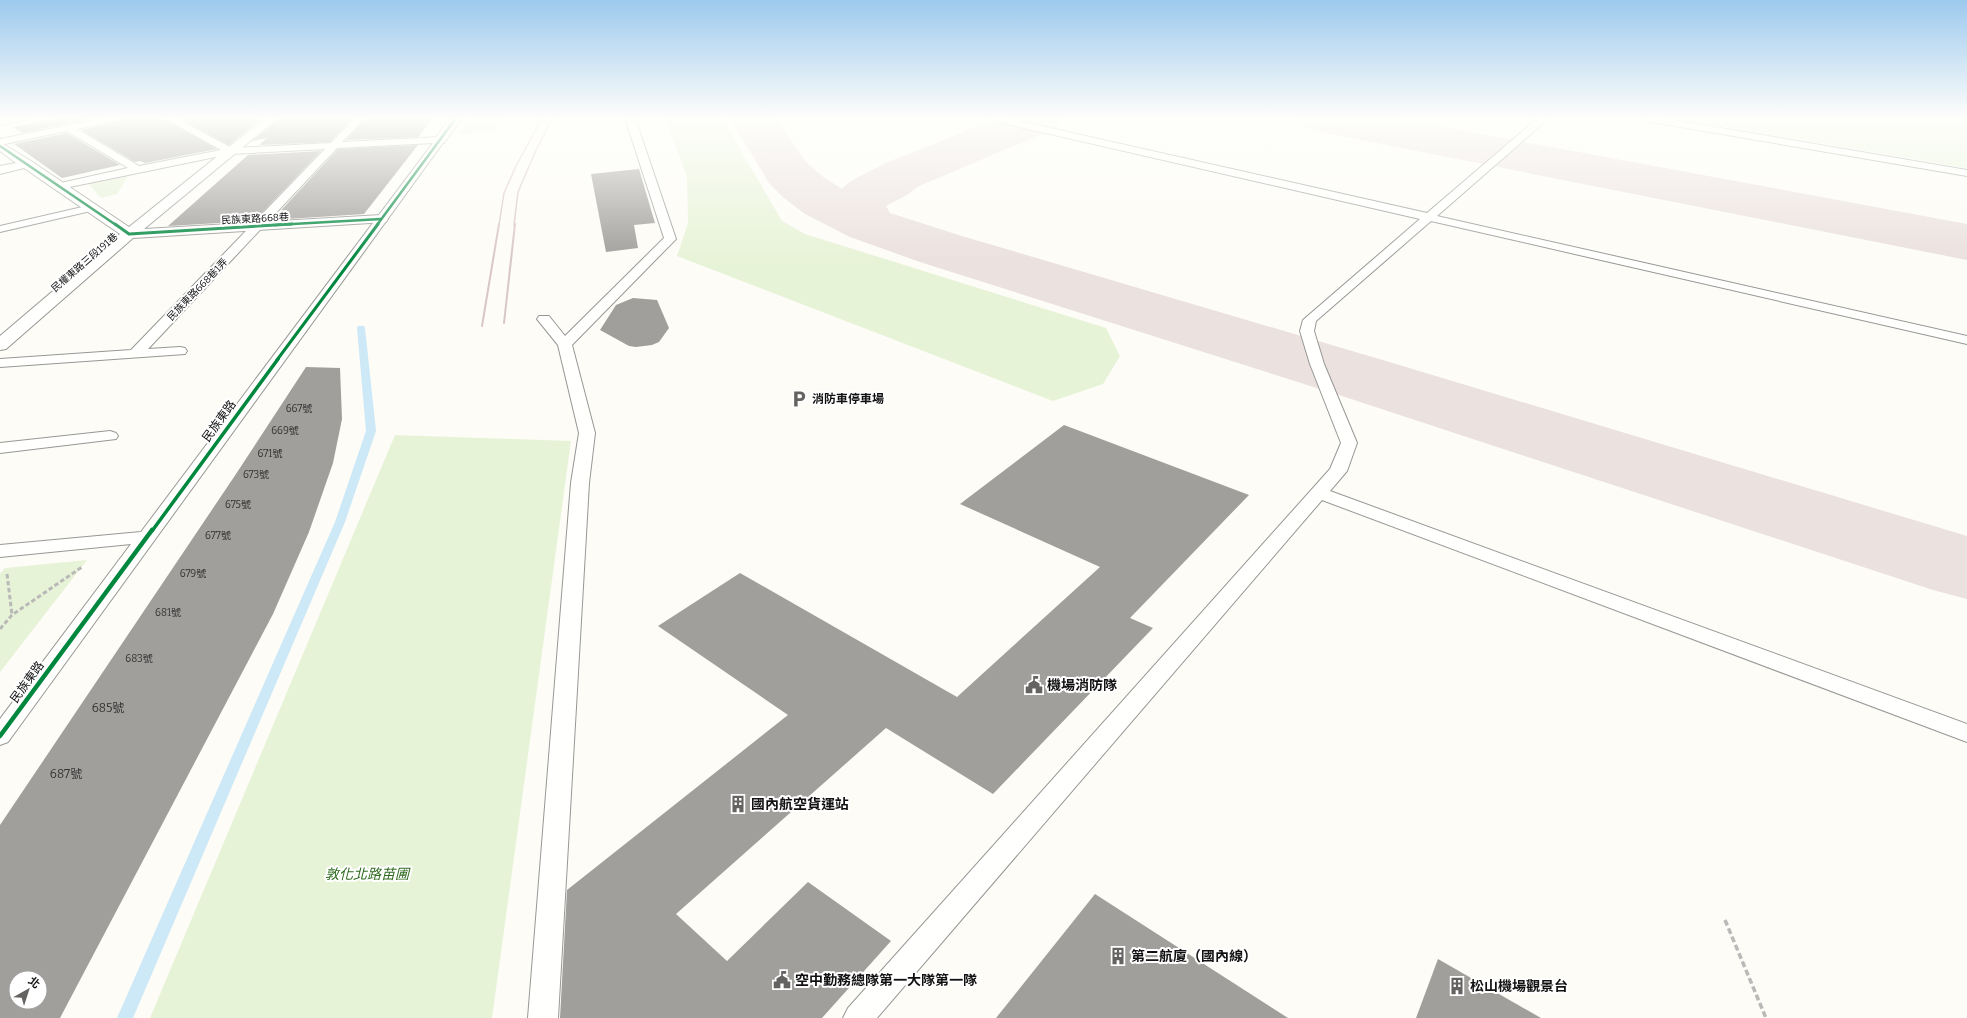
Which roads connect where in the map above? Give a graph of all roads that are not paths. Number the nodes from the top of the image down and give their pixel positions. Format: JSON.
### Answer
{"nodes":[{"id":1,"x":20,"y":166,"type":"edge"},
{"id":2,"x":29,"y":166,"type":"edge"},
{"id":3,"x":131,"y":166,"type":"edge"},
{"id":4,"x":155,"y":166,"type":"edge"},
{"id":5,"x":212,"y":166,"type":"edge"},
{"id":6,"x":316,"y":166,"type":"edge"},
{"id":7,"x":421,"y":166,"type":"edge"},
{"id":8,"x":646,"y":166,"type":"edge"},
{"id":9,"x":1200,"y":166,"type":"edge"},
{"id":10,"x":1489,"y":166,"type":"edge"},
{"id":11,"x":1923,"y":166,"type":"edge"},
{"id":12,"x":137,"y":169,"type":"junction"},
{"id":13,"x":0,"y":170,"type":"edge"},
{"id":14,"x":1967,"y":173,"type":"edge"},
{"id":15,"x":60,"y":186,"type":"junction"},
{"id":16,"x":91,"y":208,"type":"junction"},
{"id":17,"x":1429,"y":218,"type":"junction"},
{"id":18,"x":381,"y":219,"type":"junction"},
{"id":19,"x":259,"y":226,"type":"junction"},
{"id":20,"x":0,"y":229,"type":"edge"},
{"id":21,"x":129,"y":234,"type":"junction"},
{"id":22,"x":544,"y":319,"type":"dead end"},
{"id":23,"x":4,"y":339,"type":"edge"},
{"id":24,"x":1967,"y":340,"type":"edge"},
{"id":25,"x":566,"y":344,"type":"junction"},
{"id":26,"x":180,"y":351,"type":"dead end"},
{"id":27,"x":136,"y":353,"type":"junction"},
{"id":28,"x":0,"y":363,"type":"edge"},
{"id":29,"x":110,"y":436,"type":"dead end"},
{"id":30,"x":0,"y":448,"type":"edge"},
{"id":31,"x":1319,"y":492,"type":"junction"},
{"id":32,"x":146,"y":537,"type":"junction"},
{"id":33,"x":5,"y":557,"type":"edge"},
{"id":34,"x":1967,"y":733,"type":"edge"},
{"id":35,"x":0,"y":736,"type":"edge"},
{"id":36,"x":543,"y":1018,"type":"edge"},
{"id":37,"x":858,"y":1018,"type":"edge"}],
"edges":[{"from":1,"to":13,"type":"street"},
{"from":2,"to":15,"type":"street"},
{"from":3,"to":12,"type":"lane"},
{"from":4,"to":12,"type":"lane"},
{"from":5,"to":21,"type":"street","name":"民權東路三段191巷"},
{"from":6,"to":19,"type":"lane","name":"民族東路668巷1弄"},
{"from":7,"to":18,"type":"lane","name":"民族東路"},
{"from":8,"to":25,"type":"lane"},
{"from":9,"to":17,"type":"lane"},
{"from":10,"to":17,"type":"lane"},
{"from":11,"to":14,"type":"lane"},
{"from":12,"to":15,"type":"lane"},
{"from":15,"to":16,"type":"street"},
{"from":16,"to":20,"type":"lane"},
{"from":16,"to":21,"type":"street"},
{"from":17,"to":24,"type":"lane"},
{"from":17,"to":31,"type":"lane"},
{"from":18,"to":19,"type":"street","name":"民族東路668巷"},
{"from":18,"to":32,"type":"lane","name":"民族東路"},
{"from":19,"to":21,"type":"street","name":"民族東路668巷"},
{"from":19,"to":27,"type":"lane","name":"民族東路668巷1弄"},
{"from":21,"to":23,"type":"street","name":"民權東路三段191巷"},
{"from":22,"to":25,"type":"lane"},
{"from":25,"to":36,"type":"lane"},
{"from":26,"to":27,"type":"lane"},
{"from":27,"to":28,"type":"lane"},
{"from":29,"to":30,"type":"lane"},
{"from":31,"to":34,"type":"lane"},
{"from":31,"to":37,"type":"lane"},
{"from":32,"to":33,"type":"lane"},
{"from":32,"to":35,"type":"lane","name":"民族東路"}]}
